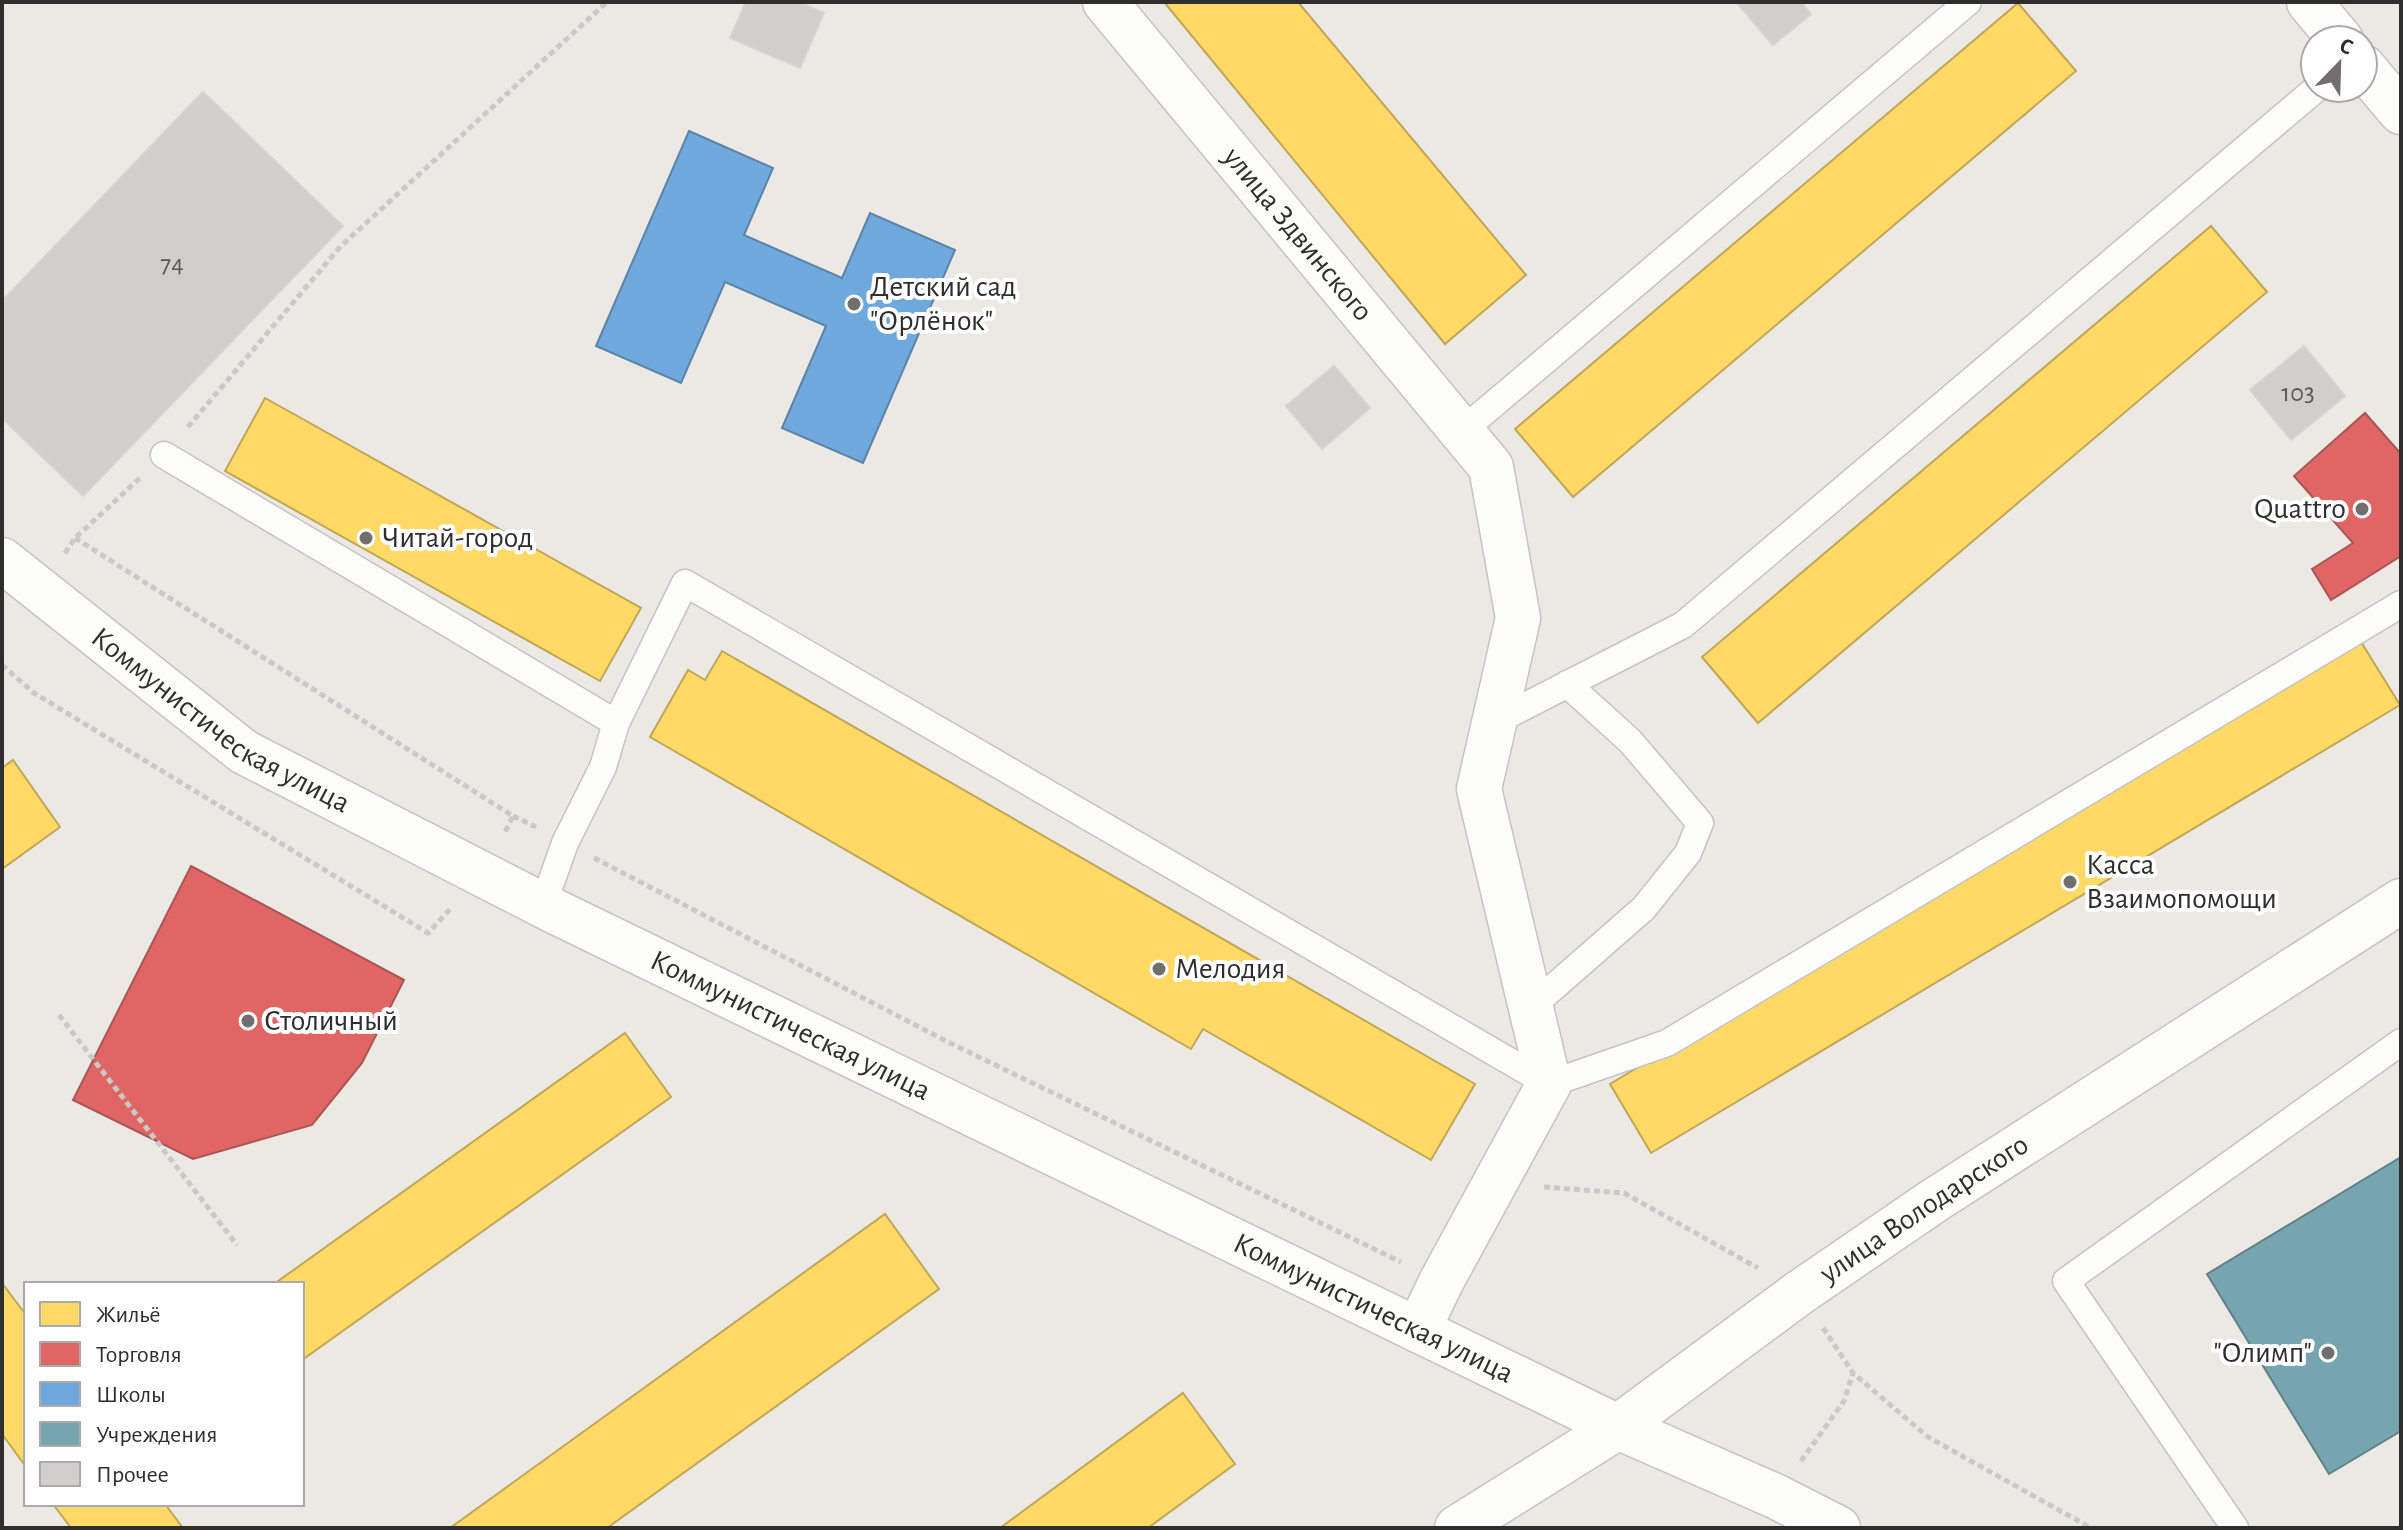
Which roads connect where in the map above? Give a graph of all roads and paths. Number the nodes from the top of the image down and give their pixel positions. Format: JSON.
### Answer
{"nodes":[{"id":1,"x":607,"y":2,"type":"edge"},
{"id":2,"x":1105,"y":2,"type":"edge"},
{"id":3,"x":1968,"y":2,"type":"edge"},
{"id":4,"x":2309,"y":2,"type":"edge"},
{"id":5,"x":2328,"y":24,"type":"edge"},
{"id":6,"x":2379,"y":86,"type":"edge"},
{"id":7,"x":2299,"y":103,"type":"edge"},
{"id":8,"x":2401,"y":112,"type":"edge"},
{"id":9,"x":1462,"y":431,"type":"junction"},
{"id":10,"x":164,"y":455,"type":"junction"},
{"id":11,"x":75,"y":538,"type":"junction"},
{"id":12,"x":2,"y":560,"type":"edge"},
{"id":13,"x":40,"y":590,"type":"junction"},
{"id":14,"x":2401,"y":604,"type":"edge"},
{"id":15,"x":2,"y":665,"type":"edge"},
{"id":16,"x":1567,"y":684,"type":"junction"},
{"id":17,"x":1494,"y":722,"type":"junction"},
{"id":18,"x":616,"y":723,"type":"junction"},
{"id":19,"x":513,"y":816,"type":"junction"},
{"id":20,"x":565,"y":843,"type":"junction"},
{"id":21,"x":483,"y":875,"type":"junction"},
{"id":22,"x":2401,"y":901,"type":"edge"},
{"id":23,"x":543,"y":905,"type":"junction"},
{"id":24,"x":1531,"y":1007,"type":"junction"},
{"id":25,"x":59,"y":1015,"type":"dead end"},
{"id":26,"x":2401,"y":1042,"type":"edge"},
{"id":27,"x":1549,"y":1084,"type":"junction"},
{"id":28,"x":237,"y":1245,"type":"dead end"},
{"id":29,"x":1441,"y":1282,"type":"junction"},
{"id":30,"x":1418,"y":1330,"type":"junction"},
{"id":31,"x":1853,"y":1373,"type":"dead end"},
{"id":32,"x":1618,"y":1427,"type":"junction"},
{"id":33,"x":1775,"y":1496,"type":"junction"},
{"id":34,"x":1475,"y":1523,"type":"edge"},
{"id":35,"x":1838,"y":1528,"type":"edge"},
{"id":36,"x":2235,"y":1528,"type":"edge"}],
"edges":[{"from":1,"to":10,"type":"path"},
{"from":2,"to":9,"type":"main road","name":"улица Здвинского"},
{"from":3,"to":9,"type":"lane"},
{"from":4,"to":5,"type":"main road"},
{"from":6,"to":8,"type":"main road"},
{"from":7,"to":16,"type":"lane"},
{"from":9,"to":17,"type":"main road","name":"улица Здвинского"},
{"from":10,"to":11,"type":"path"},
{"from":10,"to":18,"type":"lane"},
{"from":11,"to":13,"type":"path"},
{"from":11,"to":19,"type":"path"},
{"from":12,"to":13,"type":"main road","name":"Коммунистическая улица"},
{"from":13,"to":21,"type":"main road","name":"Коммунистическая улица"},
{"from":14,"to":27,"type":"lane"},
{"from":15,"to":21,"type":"path"},
{"from":16,"to":17,"type":"lane"},
{"from":16,"to":24,"type":"lane"},
{"from":17,"to":24,"type":"main road"},
{"from":18,"to":20,"type":"lane"},
{"from":18,"to":27,"type":"lane"},
{"from":19,"to":20,"type":"path"},
{"from":19,"to":21,"type":"path"},
{"from":20,"to":23,"type":"lane"},
{"from":20,"to":29,"type":"path"},
{"from":21,"to":23,"type":"main road","name":"Коммунистическая улица"},
{"from":22,"to":32,"type":"main road","name":"улица Володарского"},
{"from":23,"to":30,"type":"main road","name":"Коммунистическая улица"},
{"from":24,"to":27,"type":"main road"},
{"from":25,"to":28,"type":"path"},
{"from":26,"to":36,"type":"lane"},
{"from":27,"to":29,"type":"main road"},
{"from":29,"to":30,"type":"main road"},
{"from":30,"to":32,"type":"main road","name":"Коммунистическая улица"},
{"from":31,"to":33,"type":"path"},
{"from":32,"to":33,"type":"main road","name":"Коммунистическая улица"},
{"from":32,"to":34,"type":"main road","name":"улица Володарского"},
{"from":33,"to":35,"type":"main road","name":"Коммунистическая улица"}]}
